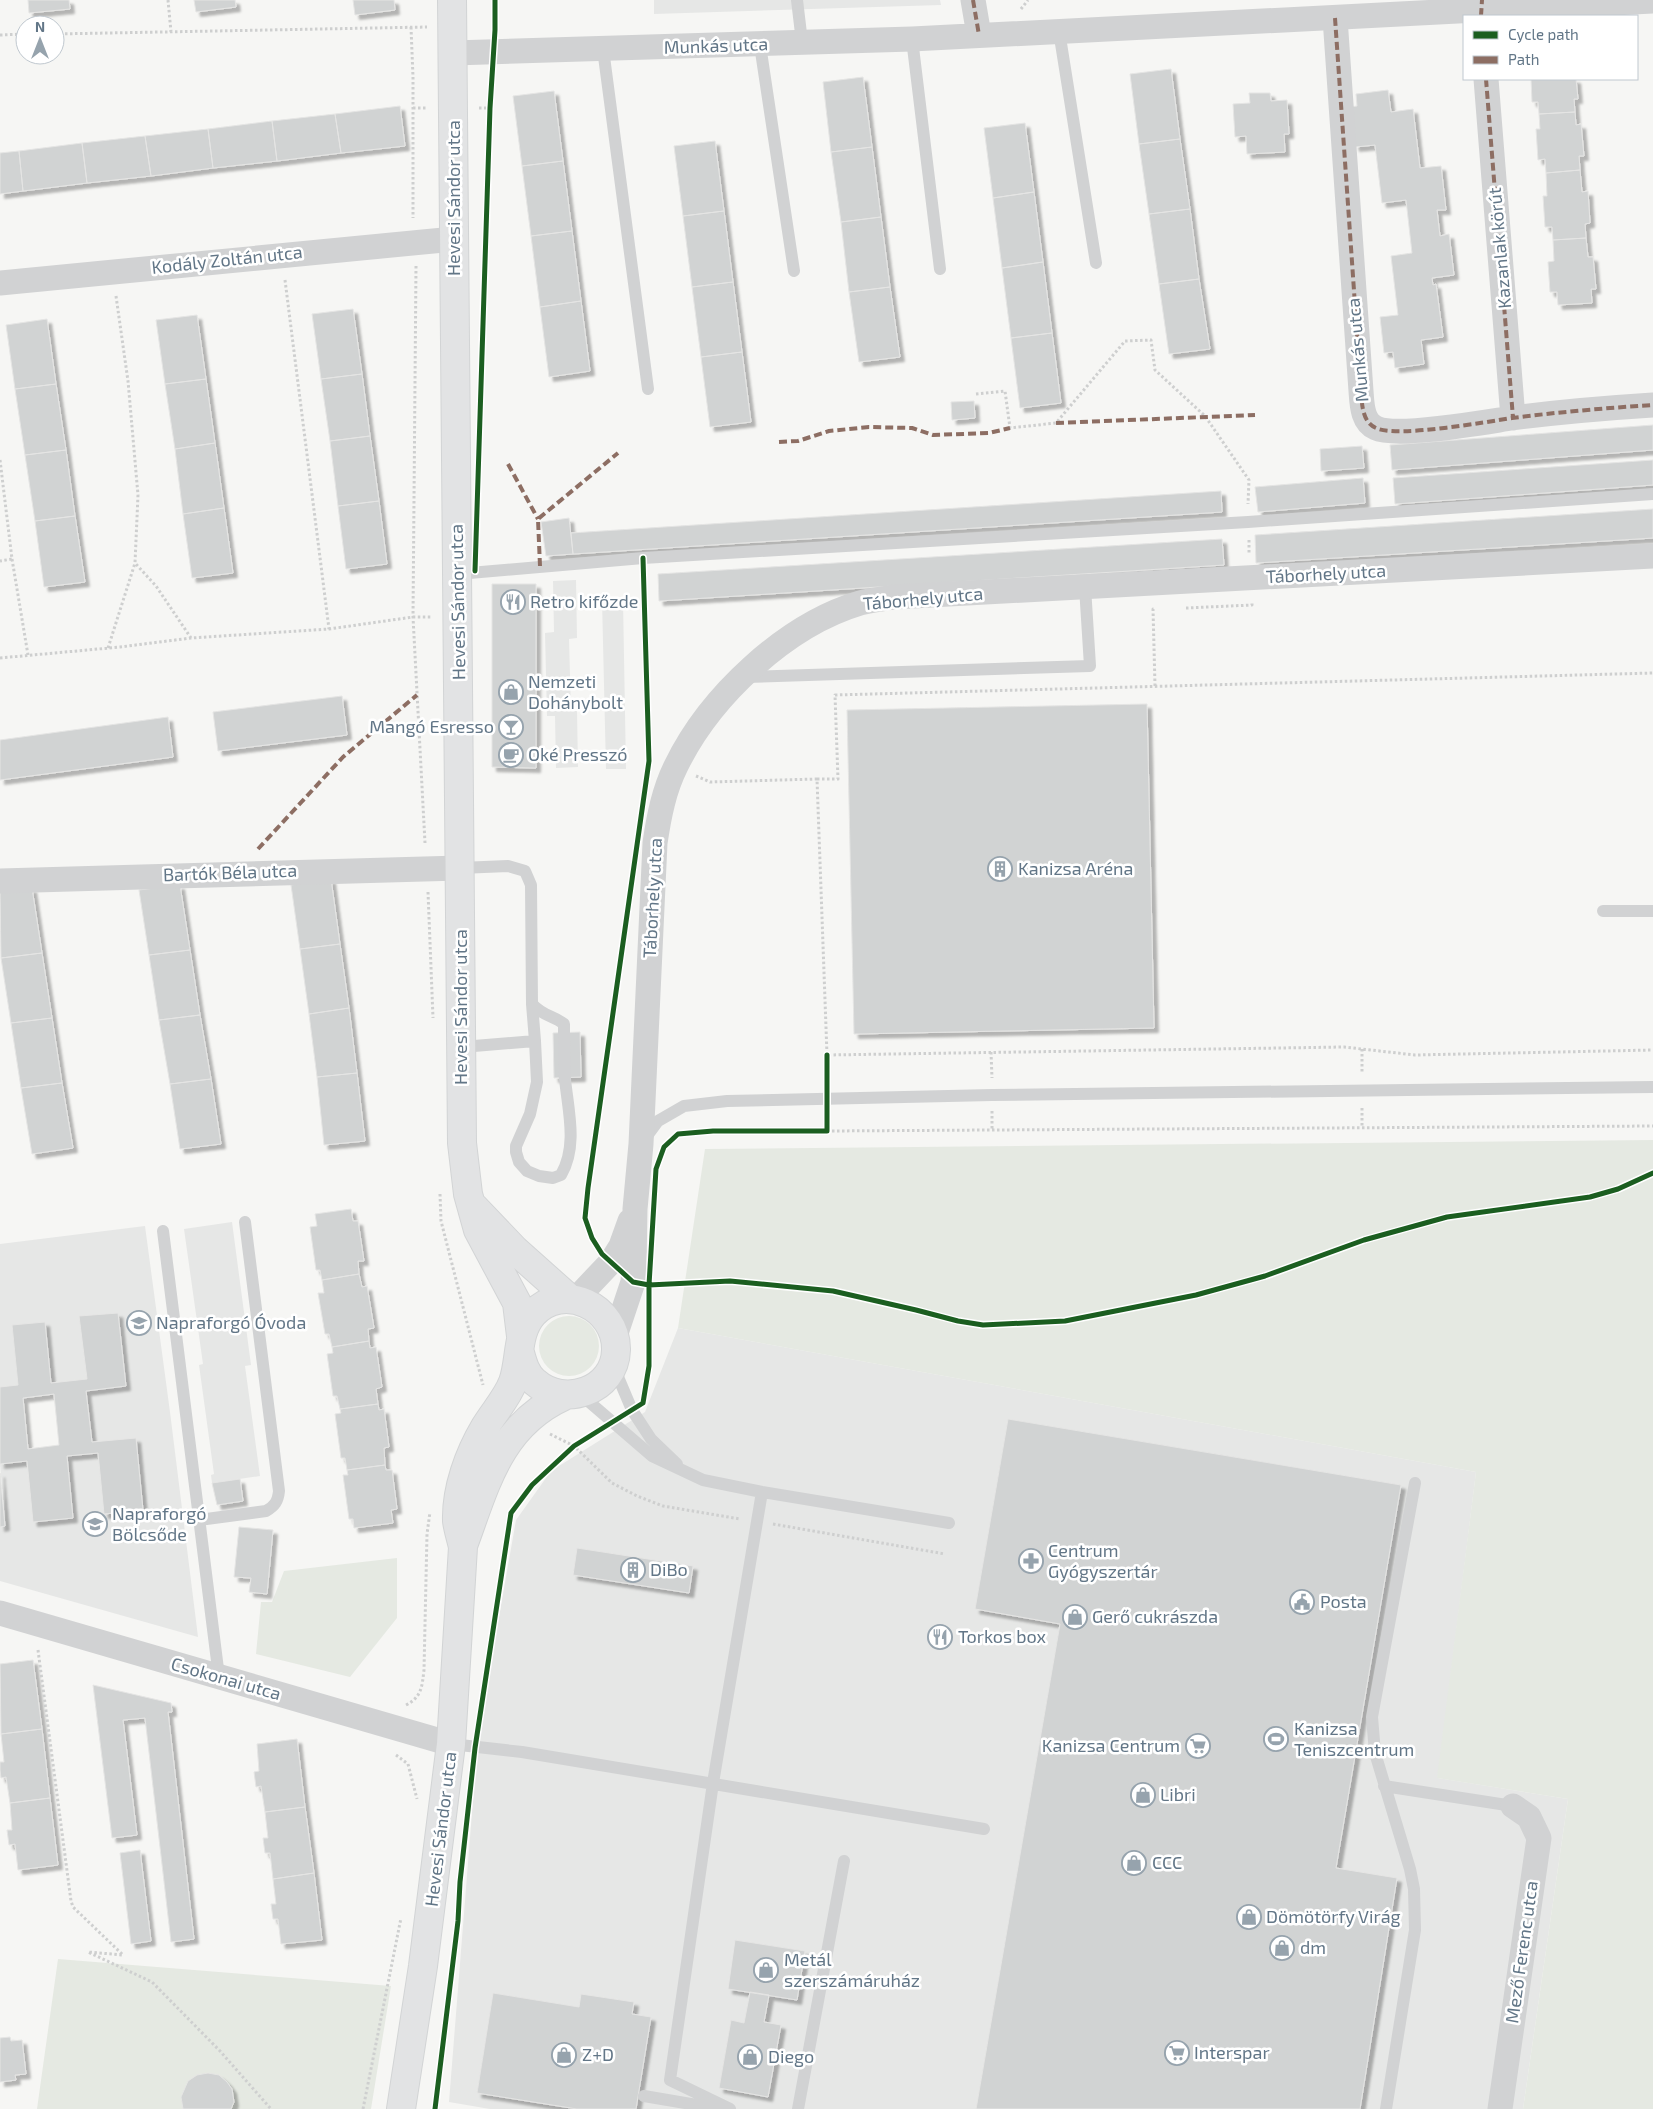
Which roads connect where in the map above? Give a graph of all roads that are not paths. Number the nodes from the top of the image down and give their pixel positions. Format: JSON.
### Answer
{"nodes":[{"id":1,"x":452,"y":0,"type":"edge"},
{"id":2,"x":797,"y":0,"type":"edge"},
{"id":3,"x":973,"y":0,"type":"edge"},
{"id":4,"x":1653,"y":1,"type":"edge"},
{"id":5,"x":1481,"y":8,"type":"edge"},
{"id":6,"x":1334,"y":18,"type":"junction"},
{"id":7,"x":1059,"y":31,"type":"junction"},
{"id":8,"x":979,"y":35,"type":"junction"},
{"id":9,"x":912,"y":39,"type":"junction"},
{"id":10,"x":453,"y":40,"type":"junction"},
{"id":11,"x":802,"y":42,"type":"junction"},
{"id":12,"x":760,"y":45,"type":"junction"},
{"id":13,"x":603,"y":49,"type":"junction"},
{"id":14,"x":1486,"y":80,"type":"edge"},
{"id":15,"x":454,"y":239,"type":"junction"},
{"id":16,"x":1096,"y":263,"type":"dead end"},
{"id":17,"x":940,"y":269,"type":"dead end"},
{"id":18,"x":794,"y":271,"type":"dead end"},
{"id":19,"x":0,"y":283,"type":"edge"},
{"id":20,"x":648,"y":389,"type":"dead end"},
{"id":21,"x":1653,"y":405,"type":"edge"},
{"id":22,"x":1513,"y":418,"type":"junction"},
{"id":23,"x":1653,"y":494,"type":"edge"},
{"id":24,"x":1653,"y":556,"type":"edge"},
{"id":25,"x":458,"y":574,"type":"junction"},
{"id":26,"x":1085,"y":587,"type":"junction"},
{"id":27,"x":743,"y":677,"type":"junction"},
{"id":28,"x":460,"y":868,"type":"junction"},
{"id":29,"x":0,"y":880,"type":"edge"},
{"id":30,"x":1603,"y":911,"type":"dead end"},
{"id":31,"x":1653,"y":912,"type":"edge"},
{"id":32,"x":532,"y":1004,"type":"junction"},
{"id":33,"x":535,"y":1041,"type":"junction"},
{"id":34,"x":462,"y":1046,"type":"junction"},
{"id":35,"x":1653,"y":1087,"type":"edge"},
{"id":36,"x":641,"y":1144,"type":"junction"},
{"id":37,"x":471,"y":1204,"type":"junction"},
{"id":38,"x":635,"y":1209,"type":"junction"},
{"id":39,"x":244,"y":1222,"type":"dead end"},
{"id":40,"x":163,"y":1231,"type":"dead end"},
{"id":41,"x":572,"y":1300,"type":"junction"},
{"id":42,"x":615,"y":1336,"type":"junction"},
{"id":43,"x":520,"y":1344,"type":"junction"},
{"id":44,"x":613,"y":1365,"type":"junction"},
{"id":45,"x":572,"y":1395,"type":"junction"},
{"id":46,"x":688,"y":1475,"type":"junction"},
{"id":47,"x":1415,"y":1483,"type":"dead end"},
{"id":48,"x":762,"y":1492,"type":"junction"},
{"id":49,"x":199,"y":1520,"type":"junction"},
{"id":50,"x":949,"y":1523,"type":"dead end"},
{"id":51,"x":463,"y":1546,"type":"junction"},
{"id":52,"x":0,"y":1612,"type":"edge"},
{"id":53,"x":219,"y":1676,"type":"junction"},
{"id":54,"x":451,"y":1744,"type":"junction"},
{"id":55,"x":713,"y":1783,"type":"junction"},
{"id":56,"x":1384,"y":1786,"type":"junction"},
{"id":57,"x":1513,"y":1806,"type":"joint"},
{"id":58,"x":984,"y":1829,"type":"dead end"},
{"id":59,"x":844,"y":1861,"type":"dead end"},
{"id":60,"x":644,"y":2096,"type":"dead end"},
{"id":61,"x":400,"y":2108,"type":"edge"},
{"id":62,"x":720,"y":2109,"type":"edge"},
{"id":63,"x":730,"y":2109,"type":"edge"},
{"id":64,"x":798,"y":2109,"type":"edge"},
{"id":65,"x":1386,"y":2109,"type":"edge"},
{"id":66,"x":1500,"y":2109,"type":"edge"}],
"edges":[{"from":1,"to":10,"type":"main road","name":"Hevesi Sándor utca"},
{"from":2,"to":11,"type":"lane"},
{"from":3,"to":8,"type":"street"},
{"from":4,"to":5,"type":"street","name":"Munkás utca"},
{"from":5,"to":6,"type":"street","name":"Munkás utca"},
{"from":6,"to":7,"type":"street","name":"Munkás utca"},
{"from":6,"to":22,"type":"street","name":"Munkás utca"},
{"from":7,"to":8,"type":"street","name":"Munkás utca"},
{"from":7,"to":16,"type":"lane"},
{"from":8,"to":9,"type":"street","name":"Munkás utca"},
{"from":9,"to":11,"type":"street","name":"Munkás utca"},
{"from":9,"to":17,"type":"lane"},
{"from":10,"to":13,"type":"street","name":"Munkás utca"},
{"from":10,"to":15,"type":"main road","name":"Hevesi Sándor utca"},
{"from":11,"to":12,"type":"street","name":"Munkás utca"},
{"from":12,"to":13,"type":"street","name":"Munkás utca"},
{"from":12,"to":18,"type":"lane"},
{"from":13,"to":20,"type":"lane"},
{"from":14,"to":22,"type":"street","name":"Kazanlak körút"},
{"from":15,"to":19,"type":"street","name":"Kodály Zoltán utca"},
{"from":15,"to":25,"type":"main road","name":"Hevesi Sándor utca"},
{"from":21,"to":22,"type":"street","name":"Munkás utca"},
{"from":23,"to":25,"type":"lane"},
{"from":24,"to":26,"type":"street","name":"Táborhely utca"},
{"from":25,"to":28,"type":"main road","name":"Hevesi Sándor utca"},
{"from":26,"to":27,"type":"street","name":"Táborhely utca"},
{"from":26,"to":27,"type":"lane"},
{"from":27,"to":36,"type":"street","name":"Táborhely utca"},
{"from":28,"to":29,"type":"street","name":"Bartók Béla utca"},
{"from":28,"to":32,"type":"lane"},
{"from":28,"to":34,"type":"main road","name":"Hevesi Sándor utca"},
{"from":30,"to":31,"type":"lane"},
{"from":32,"to":33,"type":"lane"},
{"from":32,"to":33,"type":"lane"},
{"from":33,"to":34,"type":"lane"},
{"from":34,"to":37,"type":"main road","name":"Hevesi Sándor utca"},
{"from":35,"to":36,"type":"lane"},
{"from":36,"to":38,"type":"street","name":"Táborhely utca"},
{"from":37,"to":41,"type":"main road"},
{"from":37,"to":43,"type":"main road","name":"Hevesi Sándor utca"},
{"from":38,"to":41,"type":"street","name":"Táborhely utca"},
{"from":38,"to":42,"type":"street","name":"Táborhely utca"},
{"from":39,"to":49,"type":"lane"},
{"from":40,"to":49,"type":"lane"},
{"from":41,"to":42,"type":"main road"},
{"from":41,"to":43,"type":"main road"},
{"from":42,"to":44,"type":"main road"},
{"from":43,"to":45,"type":"main road"},
{"from":43,"to":51,"type":"main road","name":"Hevesi Sándor utca"},
{"from":44,"to":45,"type":"main road"},
{"from":44,"to":46,"type":"lane"},
{"from":45,"to":46,"type":"lane"},
{"from":45,"to":51,"type":"main road","name":"Hevesi Sándor utca"},
{"from":46,"to":48,"type":"lane"},
{"from":47,"to":56,"type":"lane"},
{"from":48,"to":50,"type":"lane"},
{"from":48,"to":55,"type":"lane"},
{"from":49,"to":53,"type":"lane"},
{"from":51,"to":54,"type":"main road","name":"Hevesi Sándor utca"},
{"from":52,"to":53,"type":"street","name":"Csokonai utca"},
{"from":53,"to":54,"type":"street","name":"Csokonai utca"},
{"from":54,"to":55,"type":"lane"},
{"from":54,"to":61,"type":"main road","name":"Hevesi Sándor utca"},
{"from":55,"to":58,"type":"lane"},
{"from":55,"to":63,"type":"lane"},
{"from":56,"to":57,"type":"lane"},
{"from":56,"to":65,"type":"lane"},
{"from":57,"to":66,"type":"street","name":"Mező Ferenc utca"},
{"from":59,"to":64,"type":"lane"},
{"from":60,"to":62,"type":"lane"}]}
